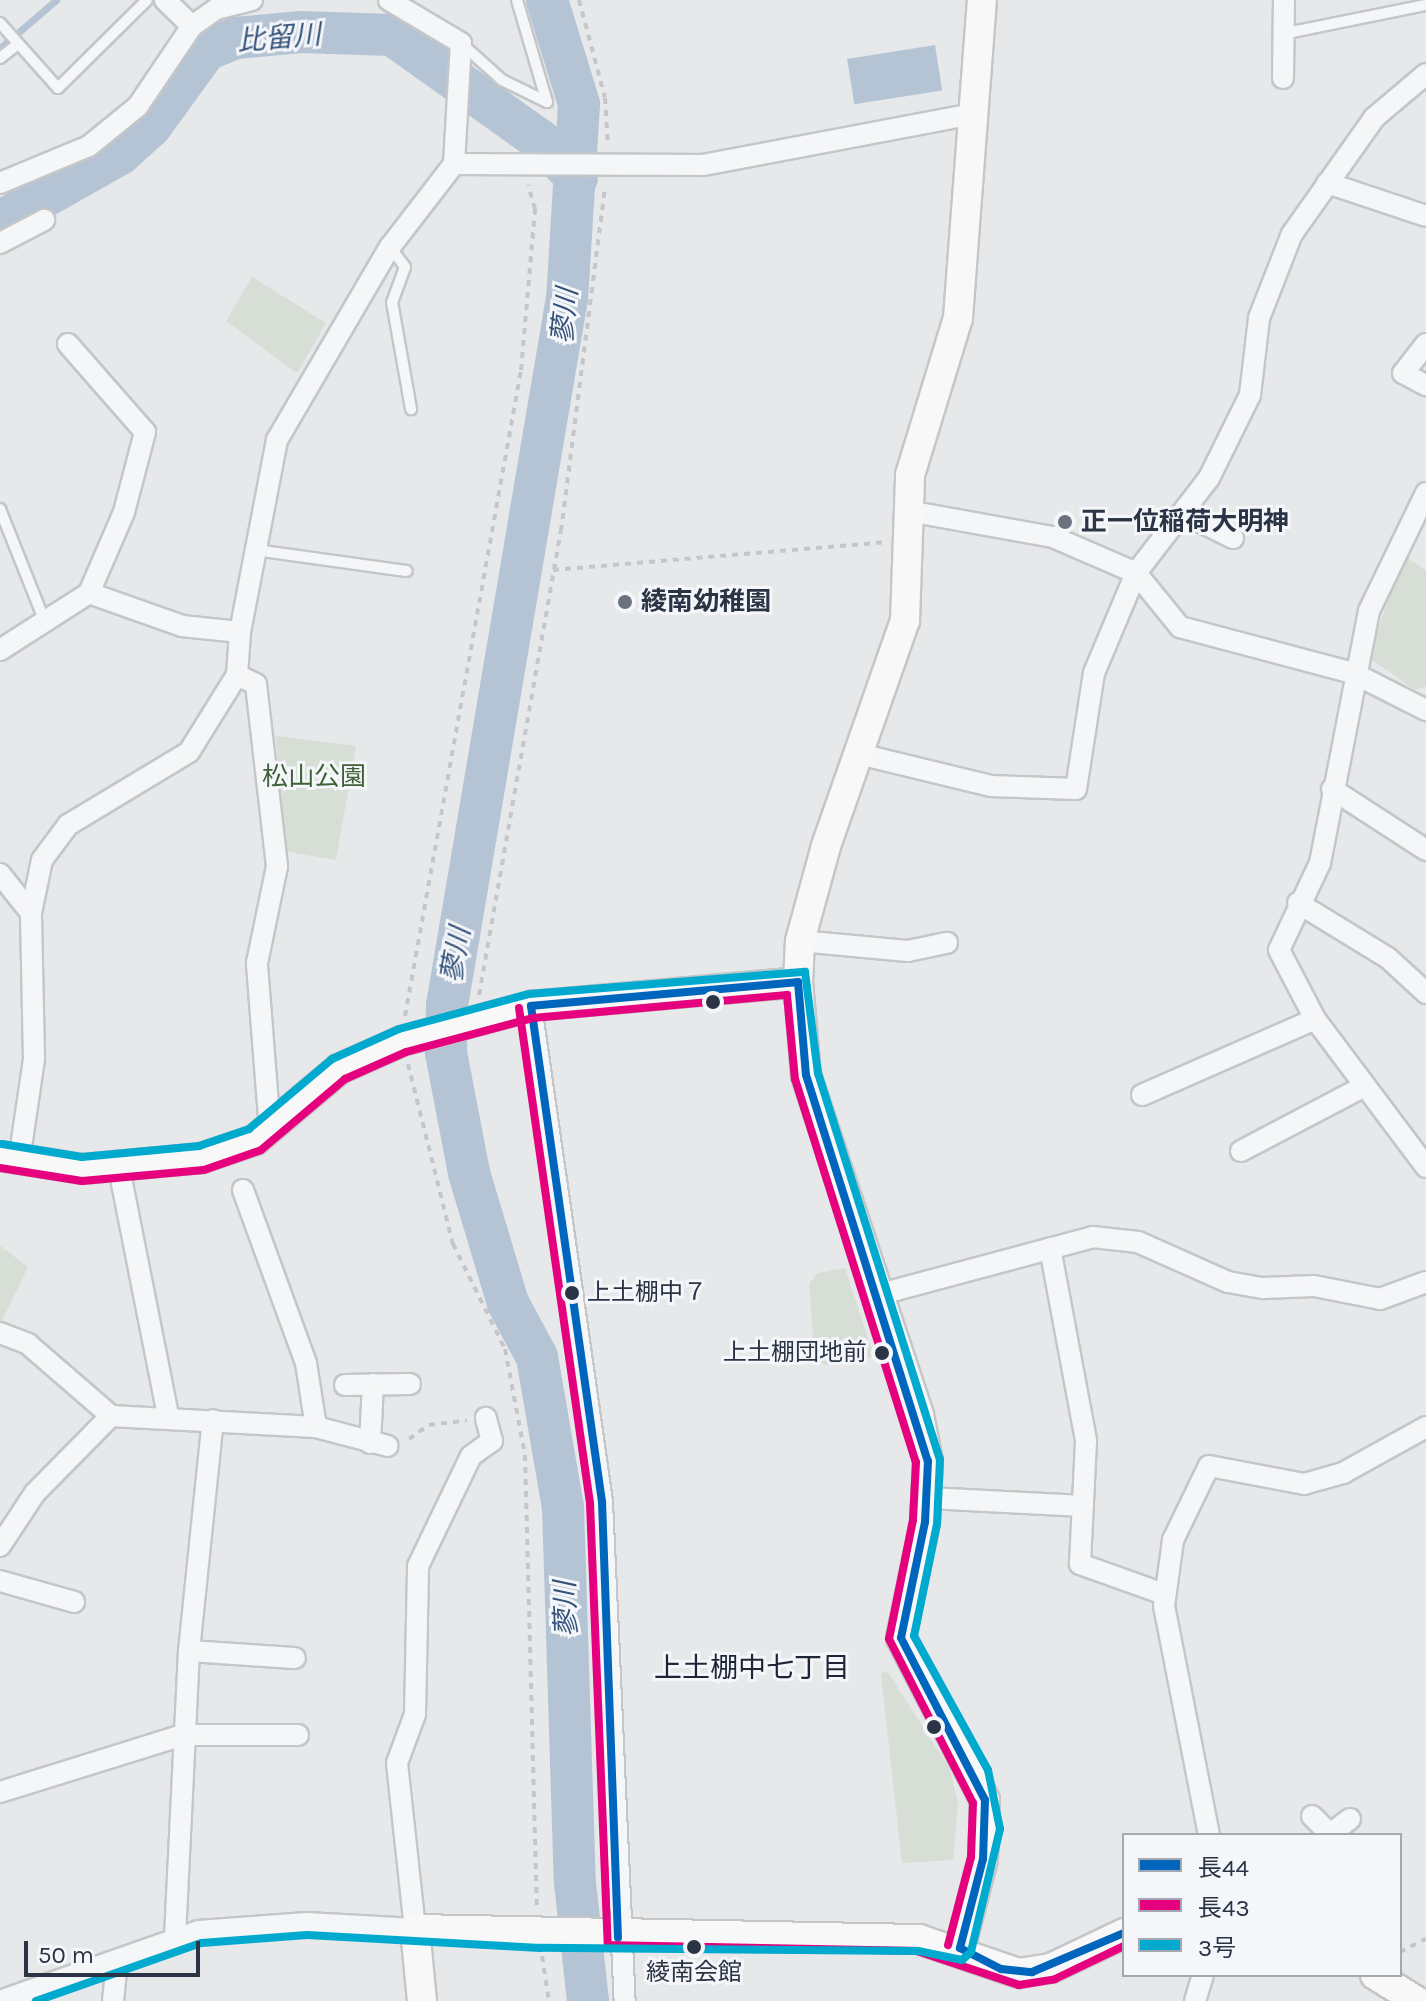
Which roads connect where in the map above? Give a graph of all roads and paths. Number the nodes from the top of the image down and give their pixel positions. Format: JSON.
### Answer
{"nodes":[{"id":1,"x":147,"y":0,"type":"edge"},
{"id":2,"x":165,"y":0,"type":"edge"},
{"id":3,"x":212,"y":0,"type":"edge"},
{"id":4,"x":252,"y":0,"type":"edge"},
{"id":5,"x":389,"y":0,"type":"edge"},
{"id":6,"x":517,"y":0,"type":"edge"},
{"id":7,"x":579,"y":0,"type":"edge"},
{"id":8,"x":982,"y":0,"type":"edge"},
{"id":9,"x":1284,"y":0,"type":"edge"},
{"id":10,"x":1426,"y":5,"type":"edge"},
{"id":11,"x":0,"y":23,"type":"edge"},
{"id":12,"x":192,"y":26,"type":"junction"},
{"id":13,"x":1282,"y":34,"type":"junction"},
{"id":14,"x":18,"y":44,"type":"junction"},
{"id":15,"x":460,"y":47,"type":"junction"},
{"id":16,"x":0,"y":58,"type":"edge"},
{"id":17,"x":1426,"y":74,"type":"edge"},
{"id":18,"x":1283,"y":78,"type":"dead end"},
{"id":19,"x":973,"y":114,"type":"junction"},
{"id":20,"x":454,"y":164,"type":"junction"},
{"id":21,"x":607,"y":167,"type":"junction"},
{"id":22,"x":522,"y":168,"type":"junction"},
{"id":23,"x":0,"y":183,"type":"edge"},
{"id":24,"x":1327,"y":183,"type":"junction"},
{"id":25,"x":1426,"y":216,"type":"edge"},
{"id":26,"x":44,"y":220,"type":"dead end"},
{"id":27,"x":0,"y":243,"type":"edge"},
{"id":28,"x":390,"y":247,"type":"junction"},
{"id":29,"x":68,"y":344,"type":"dead end"},
{"id":30,"x":1426,"y":344,"type":"edge"},
{"id":31,"x":1426,"y":385,"type":"edge"},
{"id":32,"x":411,"y":409,"type":"dead end"},
{"id":33,"x":1426,"y":493,"type":"edge"},
{"id":34,"x":0,"y":509,"type":"edge"},
{"id":35,"x":908,"y":511,"type":"junction"},
{"id":36,"x":1183,"y":513,"type":"junction"},
{"id":37,"x":1233,"y":538,"type":"dead end"},
{"id":38,"x":906,"y":541,"type":"junction"},
{"id":39,"x":255,"y":550,"type":"junction"},
{"id":40,"x":553,"y":570,"type":"junction"},
{"id":41,"x":407,"y":571,"type":"dead end"},
{"id":42,"x":1136,"y":573,"type":"junction"},
{"id":43,"x":89,"y":593,"type":"junction"},
{"id":44,"x":45,"y":622,"type":"junction"},
{"id":45,"x":240,"y":632,"type":"junction"},
{"id":46,"x":0,"y":650,"type":"edge"},
{"id":47,"x":1353,"y":673,"type":"junction"},
{"id":48,"x":237,"y":675,"type":"junction"},
{"id":49,"x":1426,"y":710,"type":"edge"},
{"id":50,"x":855,"y":753,"type":"junction"},
{"id":51,"x":1332,"y":789,"type":"junction"},
{"id":52,"x":1426,"y":850,"type":"edge"},
{"id":53,"x":0,"y":874,"type":"edge"},
{"id":54,"x":1298,"y":903,"type":"junction"},
{"id":55,"x":31,"y":913,"type":"junction"},
{"id":56,"x":800,"y":941,"type":"junction"},
{"id":57,"x":947,"y":943,"type":"dead end"},
{"id":58,"x":798,"y":982,"type":"junction"},
{"id":59,"x":1426,"y":993,"type":"edge"},
{"id":60,"x":531,"y":1006,"type":"junction"},
{"id":61,"x":483,"y":1019,"type":"junction"},
{"id":62,"x":1315,"y":1019,"type":"junction"},
{"id":63,"x":406,"y":1041,"type":"junction"},
{"id":64,"x":1365,"y":1086,"type":"junction"},
{"id":65,"x":1142,"y":1095,"type":"dead end"},
{"id":66,"x":270,"y":1130,"type":"junction"},
{"id":67,"x":1241,"y":1151,"type":"dead end"},
{"id":68,"x":10,"y":1155,"type":"edge"},
{"id":69,"x":1426,"y":1167,"type":"edge"},
{"id":70,"x":119,"y":1168,"type":"junction"},
{"id":71,"x":243,"y":1190,"type":"dead end"},
{"id":72,"x":1050,"y":1248,"type":"junction"},
{"id":73,"x":1426,"y":1282,"type":"edge"},
{"id":74,"x":877,"y":1295,"type":"junction"},
{"id":75,"x":0,"y":1333,"type":"edge"},
{"id":76,"x":373,"y":1384,"type":"junction"},
{"id":77,"x":410,"y":1384,"type":"dead end"},
{"id":78,"x":345,"y":1385,"type":"dead end"},
{"id":79,"x":111,"y":1416,"type":"junction"},
{"id":80,"x":168,"y":1416,"type":"junction"},
{"id":81,"x":486,"y":1418,"type":"joint"},
{"id":82,"x":213,"y":1420,"type":"junction"},
{"id":83,"x":316,"y":1427,"type":"junction"},
{"id":84,"x":1426,"y":1427,"type":"edge"},
{"id":85,"x":379,"y":1445,"type":"junction"},
{"id":86,"x":929,"y":1498,"type":"junction"},
{"id":87,"x":1083,"y":1506,"type":"junction"},
{"id":88,"x":0,"y":1546,"type":"edge"},
{"id":89,"x":0,"y":1581,"type":"edge"},
{"id":90,"x":1164,"y":1594,"type":"junction"},
{"id":91,"x":74,"y":1602,"type":"dead end"},
{"id":92,"x":189,"y":1651,"type":"junction"},
{"id":93,"x":295,"y":1658,"type":"dead end"},
{"id":94,"x":183,"y":1735,"type":"junction"},
{"id":95,"x":298,"y":1735,"type":"dead end"},
{"id":96,"x":0,"y":1792,"type":"edge"},
{"id":97,"x":1312,"y":1816,"type":"dead end"},
{"id":98,"x":1350,"y":1819,"type":"dead end"},
{"id":99,"x":1209,"y":1833,"type":"edge"},
{"id":100,"x":1328,"y":1833,"type":"edge"},
{"id":101,"x":1332,"y":1833,"type":"edge"},
{"id":102,"x":415,"y":1929,"type":"junction"},
{"id":103,"x":1122,"y":1934,"type":"edge"},
{"id":104,"x":539,"y":1936,"type":"junction"},
{"id":105,"x":175,"y":1937,"type":"junction"},
{"id":106,"x":613,"y":1938,"type":"junction"},
{"id":107,"x":1426,"y":1939,"type":"edge"},
{"id":108,"x":960,"y":1948,"type":"junction"},
{"id":109,"x":1402,"y":1951,"type":"edge"},
{"id":110,"x":117,"y":1960,"type":"junction"},
{"id":111,"x":1202,"y":1977,"type":"edge"},
{"id":112,"x":1378,"y":1977,"type":"edge"},
{"id":113,"x":0,"y":2001,"type":"edge"},
{"id":114,"x":113,"y":2001,"type":"edge"},
{"id":115,"x":422,"y":2001,"type":"edge"},
{"id":116,"x":549,"y":2001,"type":"edge"},
{"id":117,"x":625,"y":2001,"type":"edge"},
{"id":118,"x":1195,"y":2001,"type":"edge"},
{"id":119,"x":1417,"y":2001,"type":"edge"}],
"edges":[{"from":1,"to":14,"type":"lane"},
{"from":2,"to":12,"type":"street"},
{"from":3,"to":12,"type":"lane"},
{"from":4,"to":12,"type":"street"},
{"from":5,"to":15,"type":"street"},
{"from":6,"to":15,"type":"lane"},
{"from":7,"to":21,"type":"path"},
{"from":8,"to":19,"type":"street"},
{"from":9,"to":13,"type":"street"},
{"from":10,"to":13,"type":"lane"},
{"from":11,"to":14,"type":"lane"},
{"from":12,"to":23,"type":"street"},
{"from":13,"to":18,"type":"street"},
{"from":14,"to":16,"type":"lane"},
{"from":15,"to":20,"type":"street"},
{"from":17,"to":24,"type":"street"},
{"from":19,"to":21,"type":"street"},
{"from":19,"to":35,"type":"street"},
{"from":20,"to":22,"type":"street"},
{"from":20,"to":28,"type":"street"},
{"from":21,"to":22,"type":"street"},
{"from":21,"to":40,"type":"path"},
{"from":22,"to":63,"type":"path"},
{"from":24,"to":25,"type":"street"},
{"from":24,"to":36,"type":"street"},
{"from":26,"to":27,"type":"street"},
{"from":28,"to":32,"type":"lane"},
{"from":28,"to":39,"type":"street"},
{"from":29,"to":43,"type":"street"},
{"from":30,"to":31,"type":"street"},
{"from":33,"to":47,"type":"street"},
{"from":34,"to":44,"type":"lane"},
{"from":35,"to":38,"type":"street"},
{"from":35,"to":42,"type":"street"},
{"from":36,"to":37,"type":"street"},
{"from":36,"to":42,"type":"street"},
{"from":38,"to":40,"type":"path"},
{"from":38,"to":50,"type":"street"},
{"from":39,"to":41,"type":"lane"},
{"from":39,"to":45,"type":"street"},
{"from":40,"to":61,"type":"path"},
{"from":42,"to":47,"type":"street"},
{"from":42,"to":50,"type":"street"},
{"from":43,"to":44,"type":"street"},
{"from":43,"to":45,"type":"street"},
{"from":44,"to":46,"type":"street"},
{"from":45,"to":48,"type":"street"},
{"from":47,"to":49,"type":"street"},
{"from":47,"to":51,"type":"street"},
{"from":48,"to":55,"type":"street"},
{"from":48,"to":66,"type":"street"},
{"from":50,"to":56,"type":"street"},
{"from":51,"to":52,"type":"street"},
{"from":51,"to":54,"type":"street"},
{"from":53,"to":55,"type":"street"},
{"from":54,"to":59,"type":"street"},
{"from":54,"to":62,"type":"street"},
{"from":55,"to":68,"type":"street"},
{"from":56,"to":57,"type":"street"},
{"from":56,"to":58,"type":"street"},
{"from":58,"to":60,"type":"street"},
{"from":58,"to":74,"type":"street"},
{"from":60,"to":61,"type":"street"},
{"from":60,"to":106,"type":"street"},
{"from":61,"to":63,"type":"street"},
{"from":62,"to":64,"type":"street"},
{"from":62,"to":65,"type":"street"},
{"from":63,"to":66,"type":"street"},
{"from":63,"to":104,"type":"path"},
{"from":64,"to":67,"type":"street"},
{"from":64,"to":69,"type":"street"},
{"from":66,"to":70,"type":"street"},
{"from":68,"to":70,"type":"street"},
{"from":70,"to":80,"type":"street"},
{"from":71,"to":83,"type":"street"},
{"from":72,"to":73,"type":"street"},
{"from":72,"to":74,"type":"street"},
{"from":72,"to":87,"type":"street"},
{"from":74,"to":86,"type":"street"},
{"from":75,"to":79,"type":"street"},
{"from":76,"to":77,"type":"street"},
{"from":76,"to":78,"type":"street"},
{"from":76,"to":85,"type":"street"},
{"from":79,"to":80,"type":"street"},
{"from":79,"to":88,"type":"street"},
{"from":80,"to":82,"type":"street"},
{"from":81,"to":85,"type":"path"},
{"from":81,"to":102,"type":"street"},
{"from":82,"to":83,"type":"street"},
{"from":82,"to":92,"type":"street"},
{"from":83,"to":85,"type":"street"},
{"from":84,"to":90,"type":"street"},
{"from":86,"to":87,"type":"street"},
{"from":86,"to":108,"type":"street"},
{"from":87,"to":90,"type":"street"},
{"from":89,"to":91,"type":"street"},
{"from":90,"to":99,"type":"street"},
{"from":92,"to":93,"type":"street"},
{"from":92,"to":94,"type":"street"},
{"from":94,"to":95,"type":"street"},
{"from":94,"to":96,"type":"street"},
{"from":94,"to":105,"type":"street"},
{"from":97,"to":100,"type":"street"},
{"from":98,"to":101,"type":"street"},
{"from":102,"to":104,"type":"street"},
{"from":102,"to":105,"type":"street"},
{"from":102,"to":115,"type":"street"},
{"from":103,"to":108,"type":"street"},
{"from":104,"to":106,"type":"street"},
{"from":104,"to":116,"type":"path"},
{"from":105,"to":110,"type":"street"},
{"from":106,"to":108,"type":"street"},
{"from":106,"to":117,"type":"street"},
{"from":107,"to":109,"type":"path"},
{"from":110,"to":113,"type":"street"},
{"from":110,"to":114,"type":"street"},
{"from":111,"to":118,"type":"street"},
{"from":112,"to":119,"type":"street"}]}
